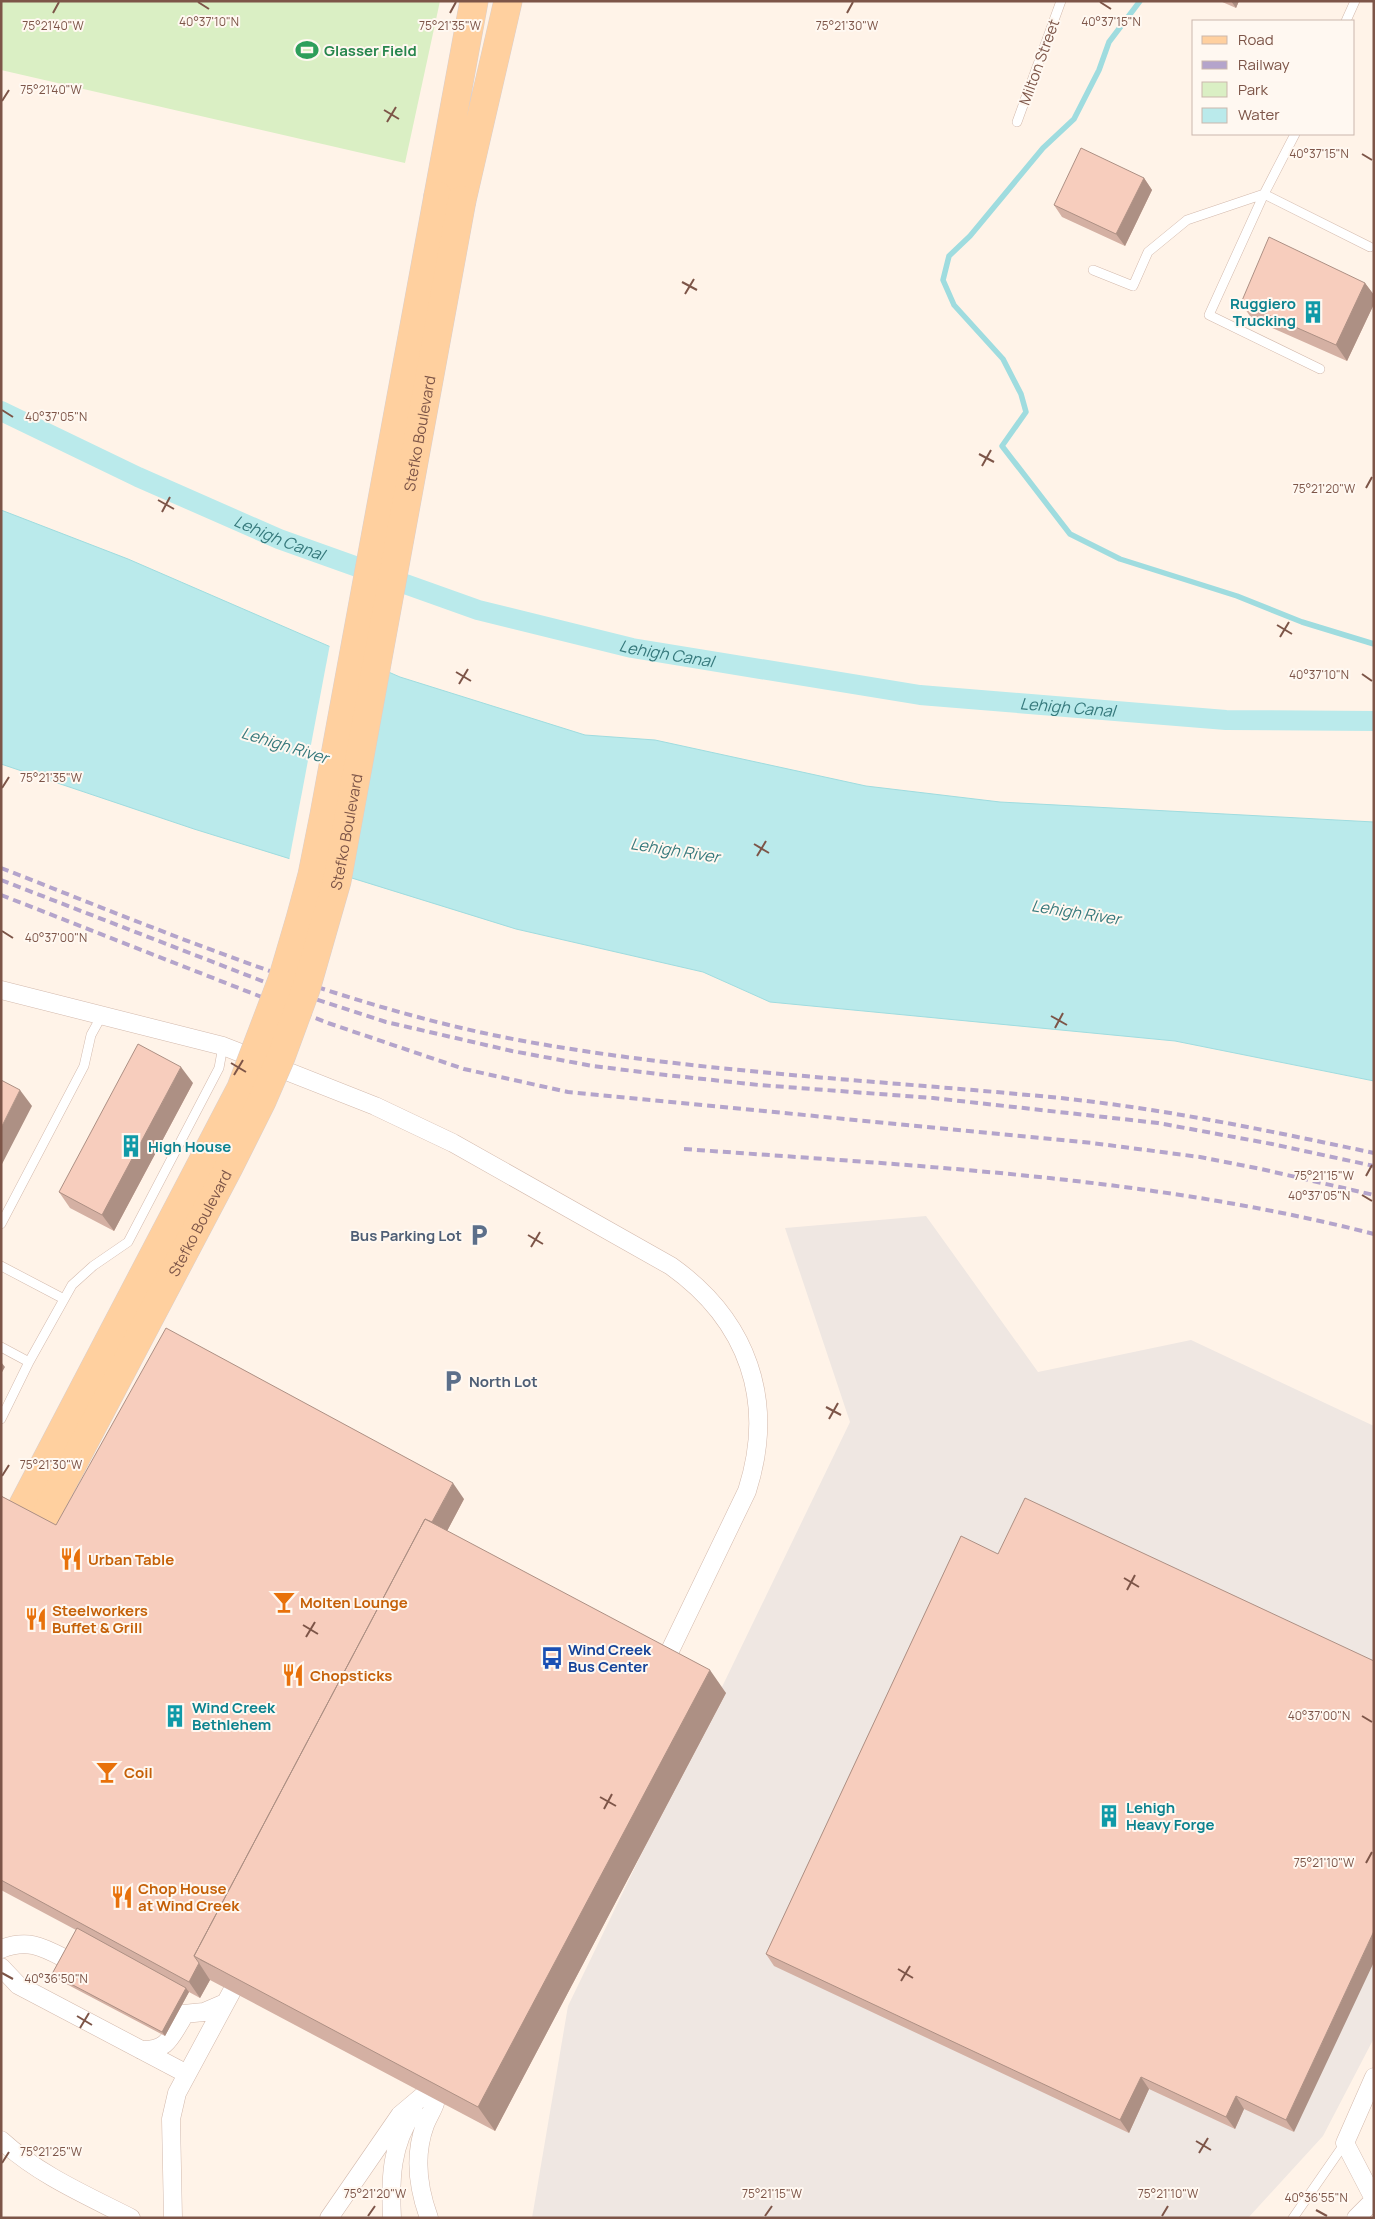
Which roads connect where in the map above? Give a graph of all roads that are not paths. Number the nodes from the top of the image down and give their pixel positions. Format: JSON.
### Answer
{"nodes":[{"id":1,"x":474,"y":1,"type":"edge"},
{"id":2,"x":508,"y":1,"type":"edge"},
{"id":3,"x":1062,"y":1,"type":"edge"},
{"id":4,"x":1355,"y":1,"type":"edge"},
{"id":5,"x":1346,"y":20,"type":"edge"},
{"id":6,"x":1017,"y":122,"type":"dead end"},
{"id":7,"x":1294,"y":135,"type":"edge"},
{"id":8,"x":1264,"y":194,"type":"junction"},
{"id":9,"x":450,"y":198,"type":"junction"},
{"id":10,"x":1370,"y":247,"type":"dead end"},
{"id":11,"x":1093,"y":270,"type":"dead end"},
{"id":12,"x":1320,"y":369,"type":"dead end"},
{"id":13,"x":1,"y":990,"type":"edge"},
{"id":14,"x":102,"y":1015,"type":"junction"},
{"id":15,"x":223,"y":1046,"type":"junction"},
{"id":16,"x":1,"y":1224,"type":"edge"},
{"id":17,"x":1,"y":1266,"type":"edge"},
{"id":18,"x":64,"y":1299,"type":"junction"},
{"id":19,"x":1,"y":1347,"type":"edge"},
{"id":20,"x":29,"y":1362,"type":"junction"},
{"id":21,"x":1,"y":1419,"type":"edge"},
{"id":22,"x":1,"y":1547,"type":"edge"},
{"id":23,"x":1,"y":1600,"type":"edge"},
{"id":24,"x":665,"y":1661,"type":"edge"},
{"id":25,"x":1,"y":1949,"type":"edge"},
{"id":26,"x":64,"y":1958,"type":"edge"},
{"id":27,"x":1,"y":1967,"type":"edge"},
{"id":28,"x":178,"y":2017,"type":"junction"},
{"id":29,"x":209,"y":2033,"type":"junction"},
{"id":30,"x":141,"y":2050,"type":"junction"},
{"id":31,"x":188,"y":2074,"type":"junction"},
{"id":32,"x":1374,"y":2077,"type":"edge"},
{"id":33,"x":431,"y":2097,"type":"junction"},
{"id":34,"x":1,"y":2140,"type":"edge"},
{"id":35,"x":1345,"y":2143,"type":"junction"},
{"id":36,"x":1374,"y":2200,"type":"edge"},
{"id":37,"x":131,"y":2218,"type":"edge"},
{"id":38,"x":173,"y":2218,"type":"edge"},
{"id":39,"x":330,"y":2218,"type":"edge"},
{"id":40,"x":392,"y":2218,"type":"edge"},
{"id":41,"x":429,"y":2218,"type":"edge"},
{"id":42,"x":1293,"y":2218,"type":"edge"},
{"id":43,"x":1356,"y":2218,"type":"edge"}],
"edges":[{"from":1,"to":9,"type":"main road","name":"Stefko Boulevard"},
{"from":2,"to":9,"type":"main road","name":"Stefko Boulevard"},
{"from":3,"to":6,"type":"lane","name":"Milton Street"},
{"from":4,"to":5,"type":"lane"},
{"from":7,"to":8,"type":"lane"},
{"from":8,"to":10,"type":"lane"},
{"from":8,"to":11,"type":"lane"},
{"from":8,"to":12,"type":"lane"},
{"from":9,"to":22,"type":"main road","name":"Stefko Boulevard","bridge":true},
{"from":9,"to":23,"type":"main road","name":"Stefko Boulevard","bridge":true},
{"from":13,"to":14,"type":"street"},
{"from":14,"to":15,"type":"street"},
{"from":14,"to":16,"type":"lane"},
{"from":15,"to":18,"type":"lane"},
{"from":15,"to":24,"type":"street"},
{"from":17,"to":18,"type":"lane"},
{"from":18,"to":20,"type":"lane"},
{"from":19,"to":20,"type":"lane"},
{"from":20,"to":21,"type":"lane"},
{"from":25,"to":26,"type":"street"},
{"from":27,"to":30,"type":"street"},
{"from":28,"to":29,"type":"street"},
{"from":28,"to":29,"type":"street"},
{"from":28,"to":30,"type":"street"},
{"from":29,"to":31,"type":"street"},
{"from":30,"to":31,"type":"street"},
{"from":31,"to":38,"type":"street"},
{"from":32,"to":35,"type":"street"},
{"from":33,"to":39,"type":"street"},
{"from":33,"to":40,"type":"street"},
{"from":33,"to":41,"type":"street"},
{"from":34,"to":37,"type":"street"},
{"from":35,"to":36,"type":"street"},
{"from":35,"to":42,"type":"lane"},
{"from":36,"to":43,"type":"street"}]}
